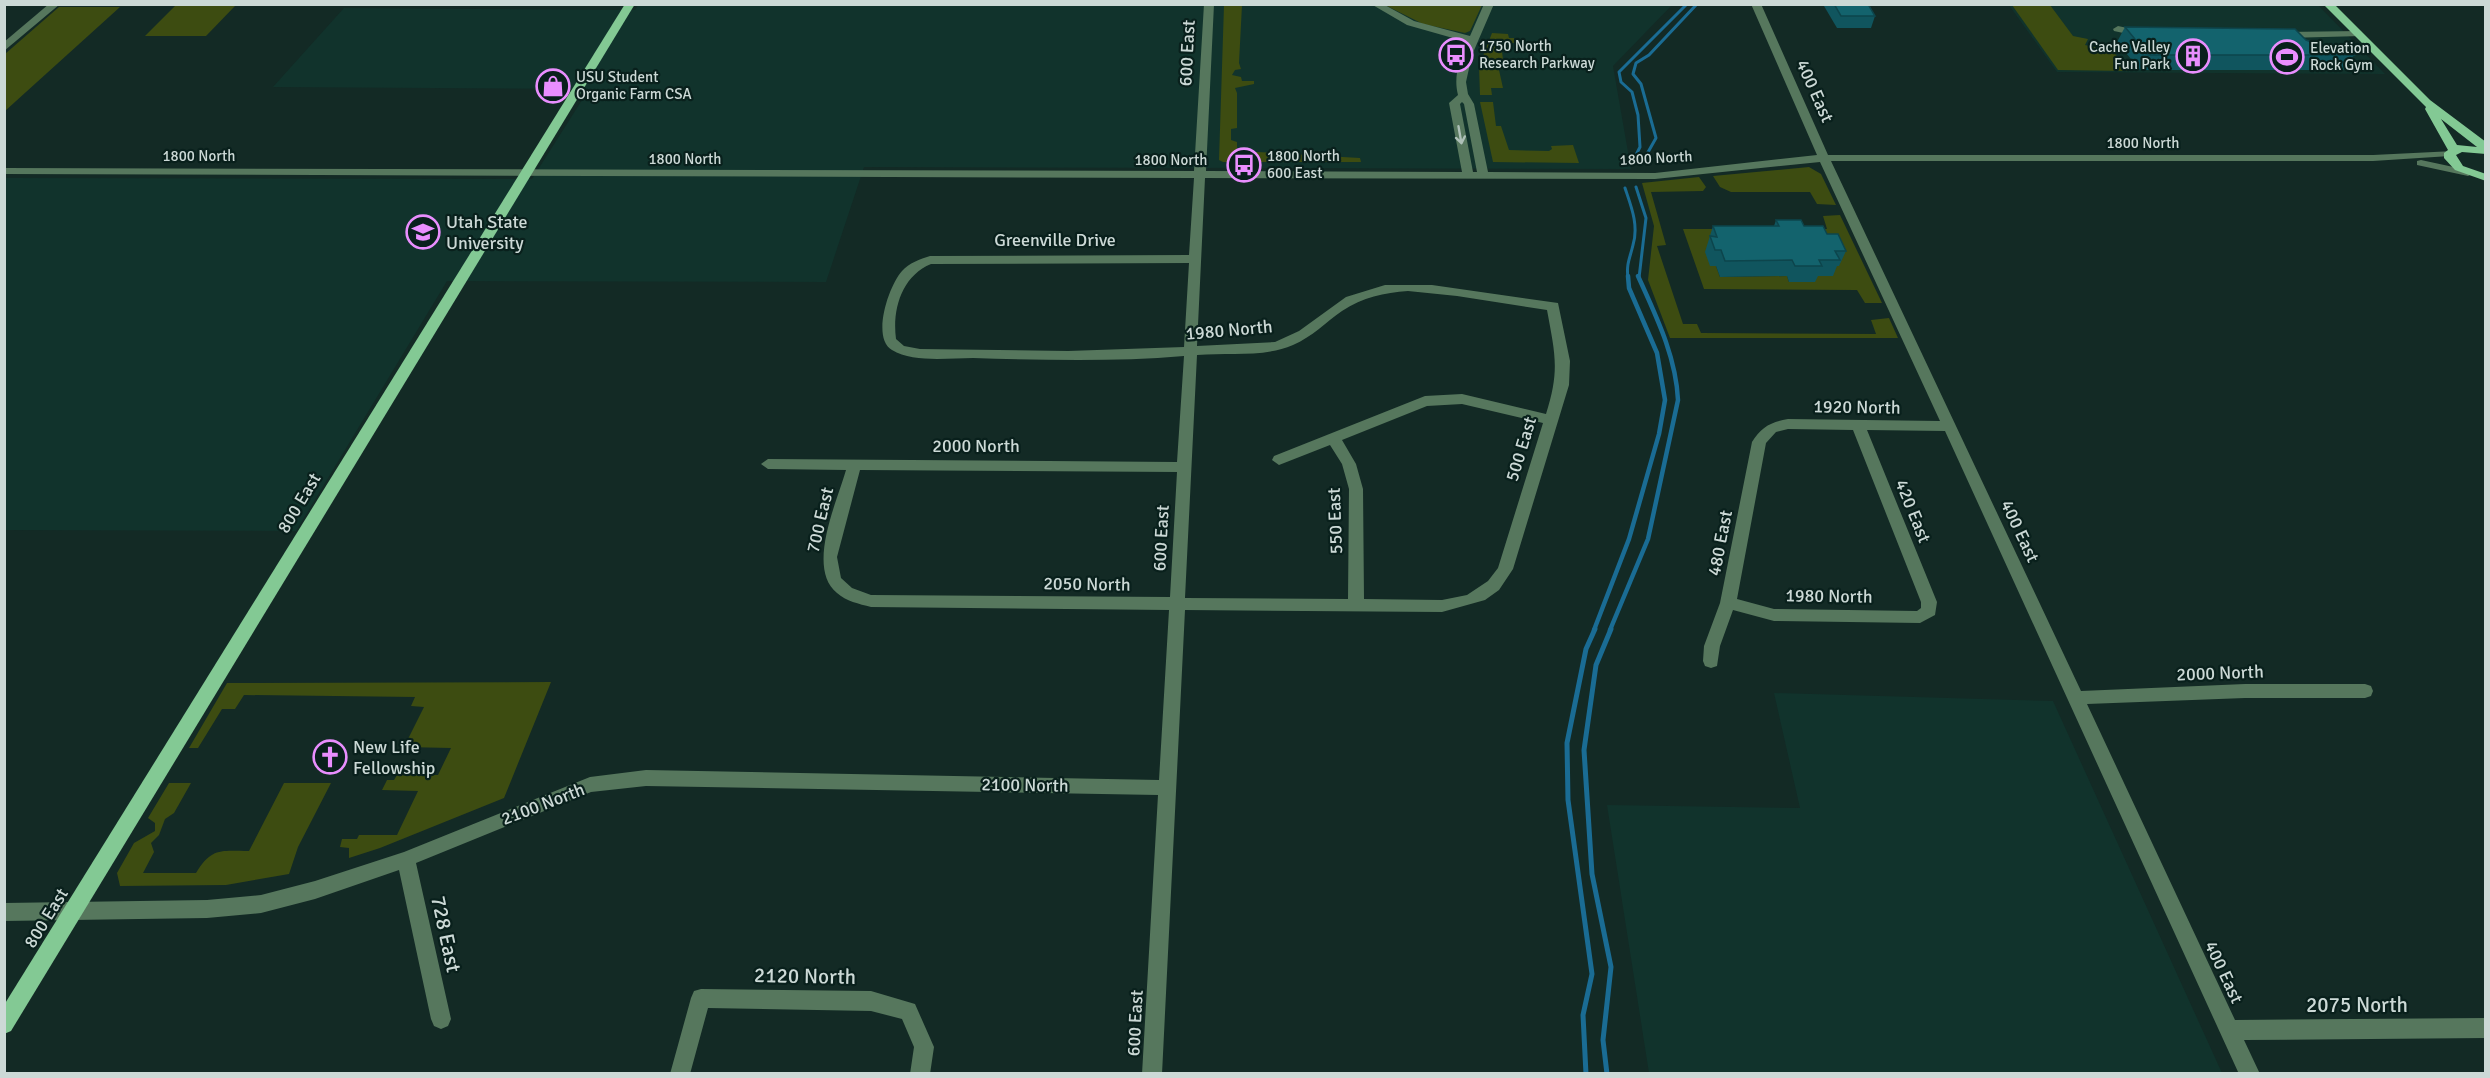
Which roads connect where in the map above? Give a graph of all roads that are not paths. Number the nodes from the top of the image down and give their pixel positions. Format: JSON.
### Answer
{"nodes":[{"id":1,"x":55,"y":4,"type":"edge"},
{"id":2,"x":630,"y":4,"type":"edge"},
{"id":3,"x":1209,"y":4,"type":"edge"},
{"id":4,"x":1376,"y":4,"type":"edge"},
{"id":5,"x":1489,"y":4,"type":"edge"},
{"id":6,"x":1756,"y":4,"type":"edge"},
{"id":7,"x":2328,"y":4,"type":"edge"},
{"id":8,"x":2118,"y":29,"type":"dead end"},
{"id":9,"x":2151,"y":34,"type":"edge"},
{"id":10,"x":2358,"y":34,"type":"junction"},
{"id":11,"x":2276,"y":35,"type":"edge"},
{"id":12,"x":1473,"y":40,"type":"junction"},
{"id":13,"x":4,"y":48,"type":"edge"},
{"id":14,"x":1462,"y":97,"type":"junction"},
{"id":15,"x":2426,"y":102,"type":"junction"},
{"id":16,"x":2486,"y":149,"type":"edge"},
{"id":17,"x":2452,"y":152,"type":"junction"},
{"id":18,"x":1824,"y":158,"type":"junction"},
{"id":19,"x":2373,"y":158,"type":"junction"},
{"id":20,"x":4,"y":171,"type":"edge"},
{"id":21,"x":525,"y":173,"type":"junction"},
{"id":22,"x":1200,"y":175,"type":"junction"},
{"id":23,"x":1468,"y":175,"type":"junction"},
{"id":24,"x":1483,"y":175,"type":"junction"},
{"id":25,"x":2479,"y":178,"type":"edge"},
{"id":26,"x":1195,"y":259,"type":"junction"},
{"id":27,"x":1553,"y":306,"type":"joint"},
{"id":28,"x":892,"y":344,"type":"joint"},
{"id":29,"x":1191,"y":352,"type":"junction"},
{"id":30,"x":1551,"y":420,"type":"junction"},
{"id":31,"x":1858,"y":425,"type":"junction"},
{"id":32,"x":1950,"y":426,"type":"junction"},
{"id":33,"x":1766,"y":431,"type":"joint"},
{"id":34,"x":1334,"y":439,"type":"junction"},
{"id":35,"x":1279,"y":460,"type":"dead end"},
{"id":36,"x":768,"y":464,"type":"dead end"},
{"id":37,"x":854,"y":465,"type":"junction"},
{"id":38,"x":1184,"y":467,"type":"junction"},
{"id":39,"x":835,"y":584,"type":"joint"},
{"id":40,"x":1485,"y":595,"type":"joint"},
{"id":41,"x":1728,"y":603,"type":"junction"},
{"id":42,"x":1177,"y":605,"type":"junction"},
{"id":43,"x":1356,"y":606,"type":"junction"},
{"id":44,"x":1929,"y":612,"type":"joint"},
{"id":45,"x":1711,"y":661,"type":"dead end"},
{"id":46,"x":2365,"y":691,"type":"dead end"},
{"id":47,"x":2076,"y":698,"type":"junction"},
{"id":48,"x":1167,"y":788,"type":"junction"},
{"id":49,"x":406,"y":859,"type":"junction"},
{"id":50,"x":76,"y":911,"type":"junction"},
{"id":51,"x":4,"y":912,"type":"edge"},
{"id":52,"x":441,"y":1019,"type":"dead end"},
{"id":53,"x":4,"y":1024,"type":"edge"},
{"id":54,"x":2486,"y":1028,"type":"edge"},
{"id":55,"x":2229,"y":1030,"type":"junction"},
{"id":56,"x":681,"y":1074,"type":"edge"},
{"id":57,"x":920,"y":1074,"type":"edge"},
{"id":58,"x":1152,"y":1074,"type":"edge"},
{"id":59,"x":2250,"y":1074,"type":"edge"}],
"edges":[{"from":1,"to":13,"type":"street"},
{"from":2,"to":21,"type":"main road","name":"800 East"},
{"from":3,"to":22,"type":"street","name":"600 East"},
{"from":4,"to":12,"type":"street"},
{"from":5,"to":12,"type":"street"},
{"from":6,"to":18,"type":"street","name":"400 East"},
{"from":7,"to":10,"type":"main road"},
{"from":8,"to":9,"type":"street"},
{"from":10,"to":11,"type":"street"},
{"from":10,"to":15,"type":"main road"},
{"from":12,"to":14,"type":"street"},
{"from":14,"to":23,"type":"street","one_way":true},
{"from":14,"to":24,"type":"street"},
{"from":15,"to":16,"type":"main road"},
{"from":15,"to":17,"type":"main road"},
{"from":16,"to":17,"type":"main road"},
{"from":17,"to":19,"type":"street","name":"1800 North"},
{"from":17,"to":25,"type":"main road"},
{"from":18,"to":19,"type":"street","name":"1800 North"},
{"from":18,"to":24,"type":"street","name":"1800 North"},
{"from":18,"to":32,"type":"street","name":"400 East"},
{"from":19,"to":25,"type":"street","name":"1800 North"},
{"from":20,"to":21,"type":"street","name":"1800 North"},
{"from":21,"to":22,"type":"street","name":"1800 North"},
{"from":21,"to":50,"type":"main road","name":"800 East"},
{"from":22,"to":23,"type":"street","name":"1800 North"},
{"from":22,"to":26,"type":"street","name":"600 East"},
{"from":23,"to":24,"type":"street","name":"1800 North"},
{"from":26,"to":28,"type":"street","name":"Greenville Drive"},
{"from":26,"to":29,"type":"street","name":"600 East"},
{"from":27,"to":29,"type":"street","name":"1980 North"},
{"from":27,"to":30,"type":"street","name":"500 East"},
{"from":28,"to":29,"type":"street","name":"1980 North"},
{"from":29,"to":38,"type":"street","name":"600 East"},
{"from":30,"to":34,"type":"street"},
{"from":30,"to":40,"type":"street","name":"500 East"},
{"from":31,"to":32,"type":"street","name":"1920 North"},
{"from":31,"to":33,"type":"street","name":"1920 North"},
{"from":31,"to":44,"type":"street","name":"420 East"},
{"from":32,"to":47,"type":"street","name":"400 East"},
{"from":33,"to":41,"type":"street","name":"480 East"},
{"from":34,"to":35,"type":"street"},
{"from":34,"to":43,"type":"street","name":"550 East"},
{"from":36,"to":37,"type":"street","name":"2000 North"},
{"from":37,"to":38,"type":"street","name":"2000 North"},
{"from":37,"to":39,"type":"street","name":"700 East"},
{"from":38,"to":42,"type":"street","name":"600 East"},
{"from":39,"to":42,"type":"street","name":"2050 North"},
{"from":40,"to":43,"type":"street","name":"2050 North"},
{"from":41,"to":44,"type":"street","name":"1980 North"},
{"from":41,"to":45,"type":"street","name":"480 East"},
{"from":42,"to":43,"type":"street","name":"2050 North"},
{"from":42,"to":48,"type":"street","name":"600 East"},
{"from":46,"to":47,"type":"street","name":"2000 North"},
{"from":47,"to":55,"type":"street","name":"400 East"},
{"from":48,"to":49,"type":"street","name":"2100 North"},
{"from":48,"to":58,"type":"street","name":"600 East"},
{"from":49,"to":50,"type":"street","name":"2100 North"},
{"from":49,"to":52,"type":"street","name":"728 East"},
{"from":50,"to":51,"type":"street","name":"2100 North"},
{"from":50,"to":53,"type":"main road","name":"800 East"},
{"from":54,"to":55,"type":"street","name":"2075 North"},
{"from":55,"to":59,"type":"street","name":"400 East"},
{"from":56,"to":57,"type":"street","name":"2120 North"}]}
